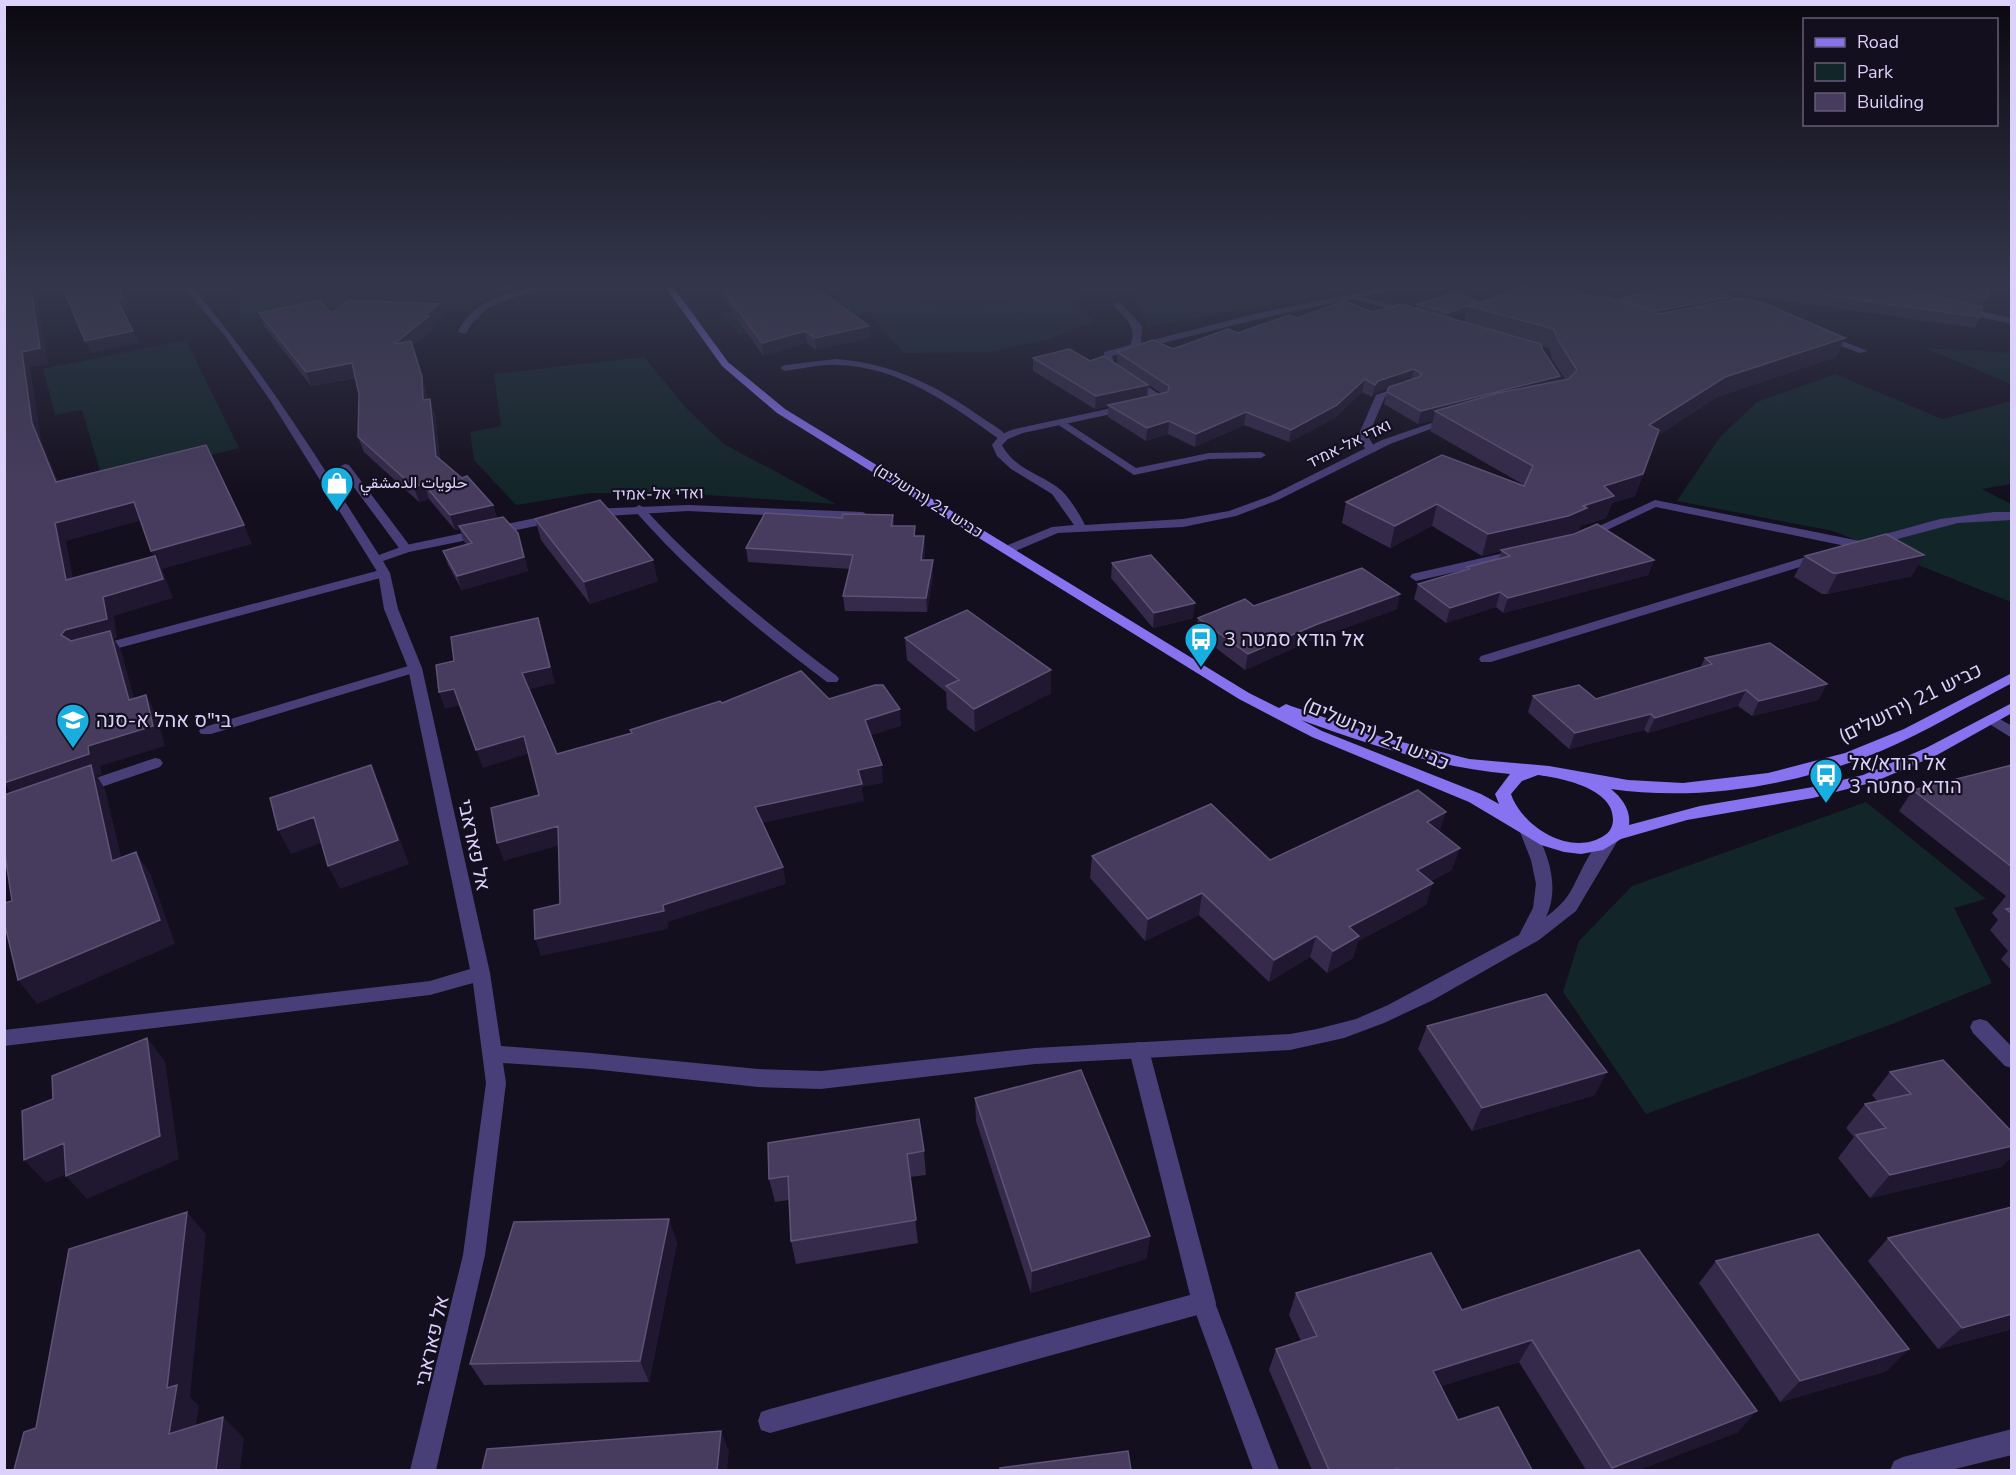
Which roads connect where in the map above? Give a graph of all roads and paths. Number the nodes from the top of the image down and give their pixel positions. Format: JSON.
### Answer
{"nodes":[{"id":1,"x":245,"y":357,"type":"edge"},
{"id":2,"x":720,"y":357,"type":"edge"},
{"id":3,"x":1108,"y":357,"type":"edge"},
{"id":4,"x":785,"y":368,"type":"dead end"},
{"id":5,"x":1412,"y":386,"type":"edge"},
{"id":6,"x":1460,"y":417,"type":"edge"},
{"id":7,"x":1061,"y":422,"type":"junction"},
{"id":8,"x":1003,"y":437,"type":"junction"},
{"id":9,"x":1371,"y":450,"type":"junction"},
{"id":10,"x":1262,"y":455,"type":"dead end"},
{"id":11,"x":345,"y":467,"type":"dead end"},
{"id":12,"x":639,"y":509,"type":"junction"},
{"id":13,"x":2012,"y":516,"type":"edge"},
{"id":14,"x":875,"y":517,"type":"edge"},
{"id":15,"x":1081,"y":528,"type":"junction"},
{"id":16,"x":1574,"y":539,"type":"edge"},
{"id":17,"x":1860,"y":545,"type":"junction"},
{"id":18,"x":406,"y":549,"type":"junction"},
{"id":19,"x":1007,"y":550,"type":"junction"},
{"id":20,"x":1531,"y":551,"type":"edge"},
{"id":21,"x":379,"y":566,"type":"junction"},
{"id":22,"x":1416,"y":577,"type":"dead end"},
{"id":23,"x":82,"y":654,"type":"edge"},
{"id":24,"x":1486,"y":659,"type":"dead end"},
{"id":25,"x":416,"y":668,"type":"junction"},
{"id":26,"x":2012,"y":677,"type":"edge"},
{"id":27,"x":832,"y":679,"type":"dead end"},
{"id":28,"x":1218,"y":681,"type":"junction"},
{"id":29,"x":2012,"y":708,"type":"edge"},
{"id":30,"x":1991,"y":719,"type":"junction"},
{"id":31,"x":206,"y":731,"type":"dead end"},
{"id":32,"x":2012,"y":733,"type":"edge"},
{"id":33,"x":155,"y":763,"type":"dead end"},
{"id":34,"x":1532,"y":771,"type":"junction"},
{"id":35,"x":1578,"y":777,"type":"junction"},
{"id":36,"x":69,"y":794,"type":"edge"},
{"id":37,"x":1523,"y":827,"type":"junction"},
{"id":38,"x":1612,"y":838,"type":"junction"},
{"id":39,"x":1508,"y":950,"type":"junction"},
{"id":40,"x":481,"y":973,"type":"junction"},
{"id":41,"x":1980,"y":1027,"type":"dead end"},
{"id":42,"x":4,"y":1038,"type":"edge"},
{"id":43,"x":1139,"y":1050,"type":"junction"},
{"id":44,"x":492,"y":1054,"type":"junction"},
{"id":45,"x":2012,"y":1060,"type":"edge"},
{"id":46,"x":1204,"y":1303,"type":"junction"},
{"id":47,"x":770,"y":1421,"type":"dead end"},
{"id":48,"x":2012,"y":1442,"type":"edge"},
{"id":49,"x":423,"y":1470,"type":"edge"},
{"id":50,"x":1266,"y":1470,"type":"edge"},
{"id":51,"x":1904,"y":1470,"type":"edge"}],
"edges":[{"from":1,"to":21,"type":"street","name":"אל פאראבי"},
{"from":2,"to":19,"type":"main road","name":"כביש 21 (ירושלים)"},
{"from":3,"to":7,"type":"street"},
{"from":4,"to":8,"type":"street"},
{"from":5,"to":9,"type":"street"},
{"from":6,"to":9,"type":"street","name":"ואדי אל-אמיד"},
{"from":7,"to":8,"type":"street"},
{"from":7,"to":10,"type":"street"},
{"from":8,"to":15,"type":"street"},
{"from":9,"to":15,"type":"street","name":"ואדי אל-אמיד"},
{"from":11,"to":18,"type":"street"},
{"from":12,"to":14,"type":"street","name":"ואדי אל-אמיד"},
{"from":12,"to":18,"type":"street","name":"ואדי אל-אמיד"},
{"from":12,"to":27,"type":"street"},
{"from":13,"to":17,"type":"street"},
{"from":15,"to":19,"type":"street","name":"ואדי אל-אמיד"},
{"from":16,"to":17,"type":"street"},
{"from":17,"to":24,"type":"street"},
{"from":18,"to":21,"type":"street","name":"ואדי אל-אמיד"},
{"from":19,"to":28,"type":"main road","name":"כביש 21 (ירושלים)"},
{"from":20,"to":22,"type":"street"},
{"from":21,"to":23,"type":"street","name":"ואדי אל-אמיד"},
{"from":21,"to":25,"type":"street","name":"אל פאראבי"},
{"from":25,"to":31,"type":"street"},
{"from":25,"to":40,"type":"street","name":"אל פאראבי"},
{"from":26,"to":35,"type":"main road","name":"כביש 21 (ירושלים)"},
{"from":28,"to":34,"type":"main road","name":"כביש 21 (ירושלים)"},
{"from":28,"to":37,"type":"main road","name":"כביש 21 (ירושלים)"},
{"from":29,"to":30,"type":"main road"},
{"from":30,"to":32,"type":"street"},
{"from":30,"to":38,"type":"main road"},
{"from":33,"to":36,"type":"street"},
{"from":34,"to":35,"type":"main road"},
{"from":34,"to":37,"type":"main road"},
{"from":35,"to":38,"type":"main road"},
{"from":37,"to":38,"type":"main road"},
{"from":37,"to":39,"type":"street"},
{"from":38,"to":39,"type":"street"},
{"from":39,"to":43,"type":"street"},
{"from":40,"to":42,"type":"street"},
{"from":40,"to":44,"type":"street","name":"אל פאראבי"},
{"from":41,"to":45,"type":"street"},
{"from":43,"to":44,"type":"street"},
{"from":43,"to":46,"type":"street"},
{"from":44,"to":49,"type":"street","name":"אל פאראבי"},
{"from":46,"to":47,"type":"street"},
{"from":46,"to":50,"type":"street"},
{"from":48,"to":51,"type":"street"}]}
